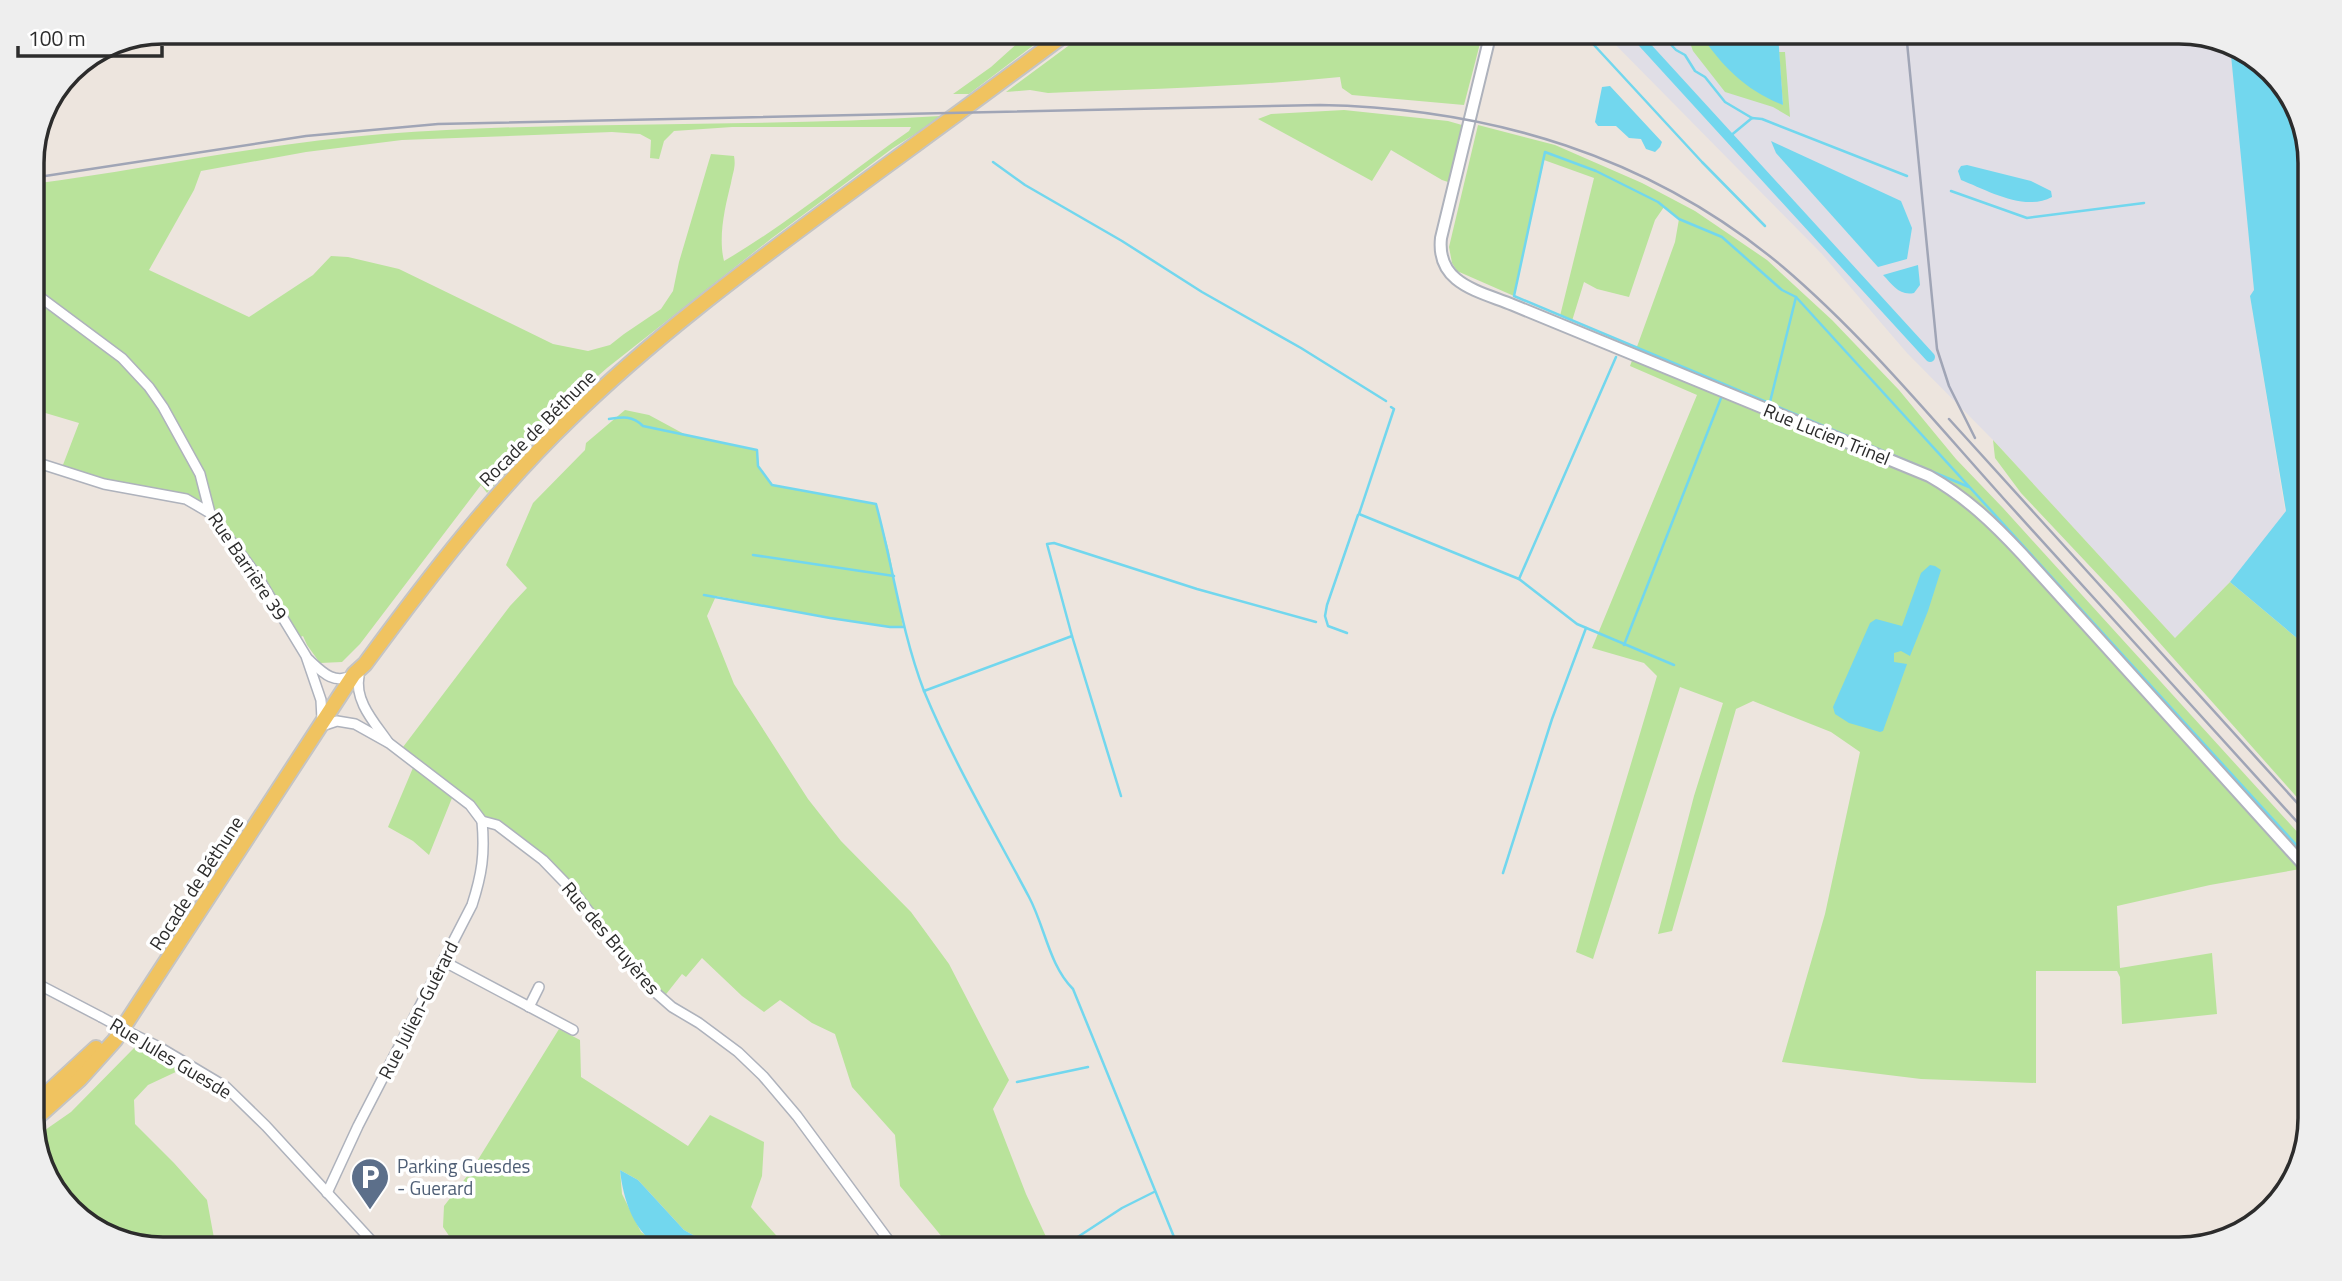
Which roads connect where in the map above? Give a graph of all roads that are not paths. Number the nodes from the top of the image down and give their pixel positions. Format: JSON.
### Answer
{"nodes":[{"id":1,"x":1052,"y":44,"type":"edge"},
{"id":2,"x":1489,"y":44,"type":"edge"},
{"id":3,"x":44,"y":300,"type":"edge"},
{"id":4,"x":44,"y":465,"type":"edge"},
{"id":5,"x":210,"y":513,"type":"junction"},
{"id":6,"x":306,"y":656,"type":"junction"},
{"id":7,"x":359,"y":671,"type":"junction"},
{"id":8,"x":323,"y":723,"type":"junction"},
{"id":9,"x":389,"y":743,"type":"junction"},
{"id":10,"x":482,"y":821,"type":"junction"},
{"id":11,"x":2298,"y":859,"type":"edge"},
{"id":12,"x":443,"y":961,"type":"junction"},
{"id":13,"x":161,"y":972,"type":"junction"},
{"id":14,"x":44,"y":987,"type":"edge"},
{"id":15,"x":539,"y":987,"type":"dead end"},
{"id":16,"x":529,"y":1007,"type":"junction"},
{"id":17,"x":573,"y":1030,"type":"dead end"},
{"id":18,"x":44,"y":1096,"type":"edge"},
{"id":19,"x":44,"y":1111,"type":"edge"},
{"id":20,"x":327,"y":1193,"type":"junction"},
{"id":21,"x":367,"y":1237,"type":"edge"},
{"id":22,"x":885,"y":1237,"type":"edge"}],
"edges":[{"from":1,"to":7,"type":"main road","name":"Rocade de Béthune"},
{"from":2,"to":11,"type":"street","name":"Rue Lucien Trinel"},
{"from":3,"to":5,"type":"street","name":"Rue Barrière 39"},
{"from":4,"to":5,"type":"street"},
{"from":5,"to":6,"type":"street","name":"Rue Barrière 39"},
{"from":6,"to":7,"type":"street","name":"Rue Barrière 39"},
{"from":6,"to":8,"type":"street","name":"Rue Barrière 39"},
{"from":7,"to":8,"type":"main road","name":"Rocade de Béthune"},
{"from":7,"to":9,"type":"street","name":"Rue des Bruyères"},
{"from":8,"to":9,"type":"street","name":"Rue des Bruyères"},
{"from":8,"to":13,"type":"main road","name":"Rocade de Béthune"},
{"from":9,"to":10,"type":"street","name":"Rue des Bruyères"},
{"from":10,"to":12,"type":"street","name":"Rue Julien-Guérard"},
{"from":10,"to":22,"type":"street","name":"Rue des Bruyères"},
{"from":12,"to":16,"type":"street"},
{"from":12,"to":20,"type":"street","name":"Rue Julien-Guérard"},
{"from":13,"to":18,"type":"main road","name":"Rocade de Béthune"},
{"from":13,"to":19,"type":"main road","name":"Rocade de Béthune"},
{"from":14,"to":20,"type":"street","name":"Rue Jules Guesde","bridge":true},
{"from":15,"to":16,"type":"street"},
{"from":16,"to":17,"type":"street"},
{"from":20,"to":21,"type":"street","name":"Rue Jules Guesde"}]}
